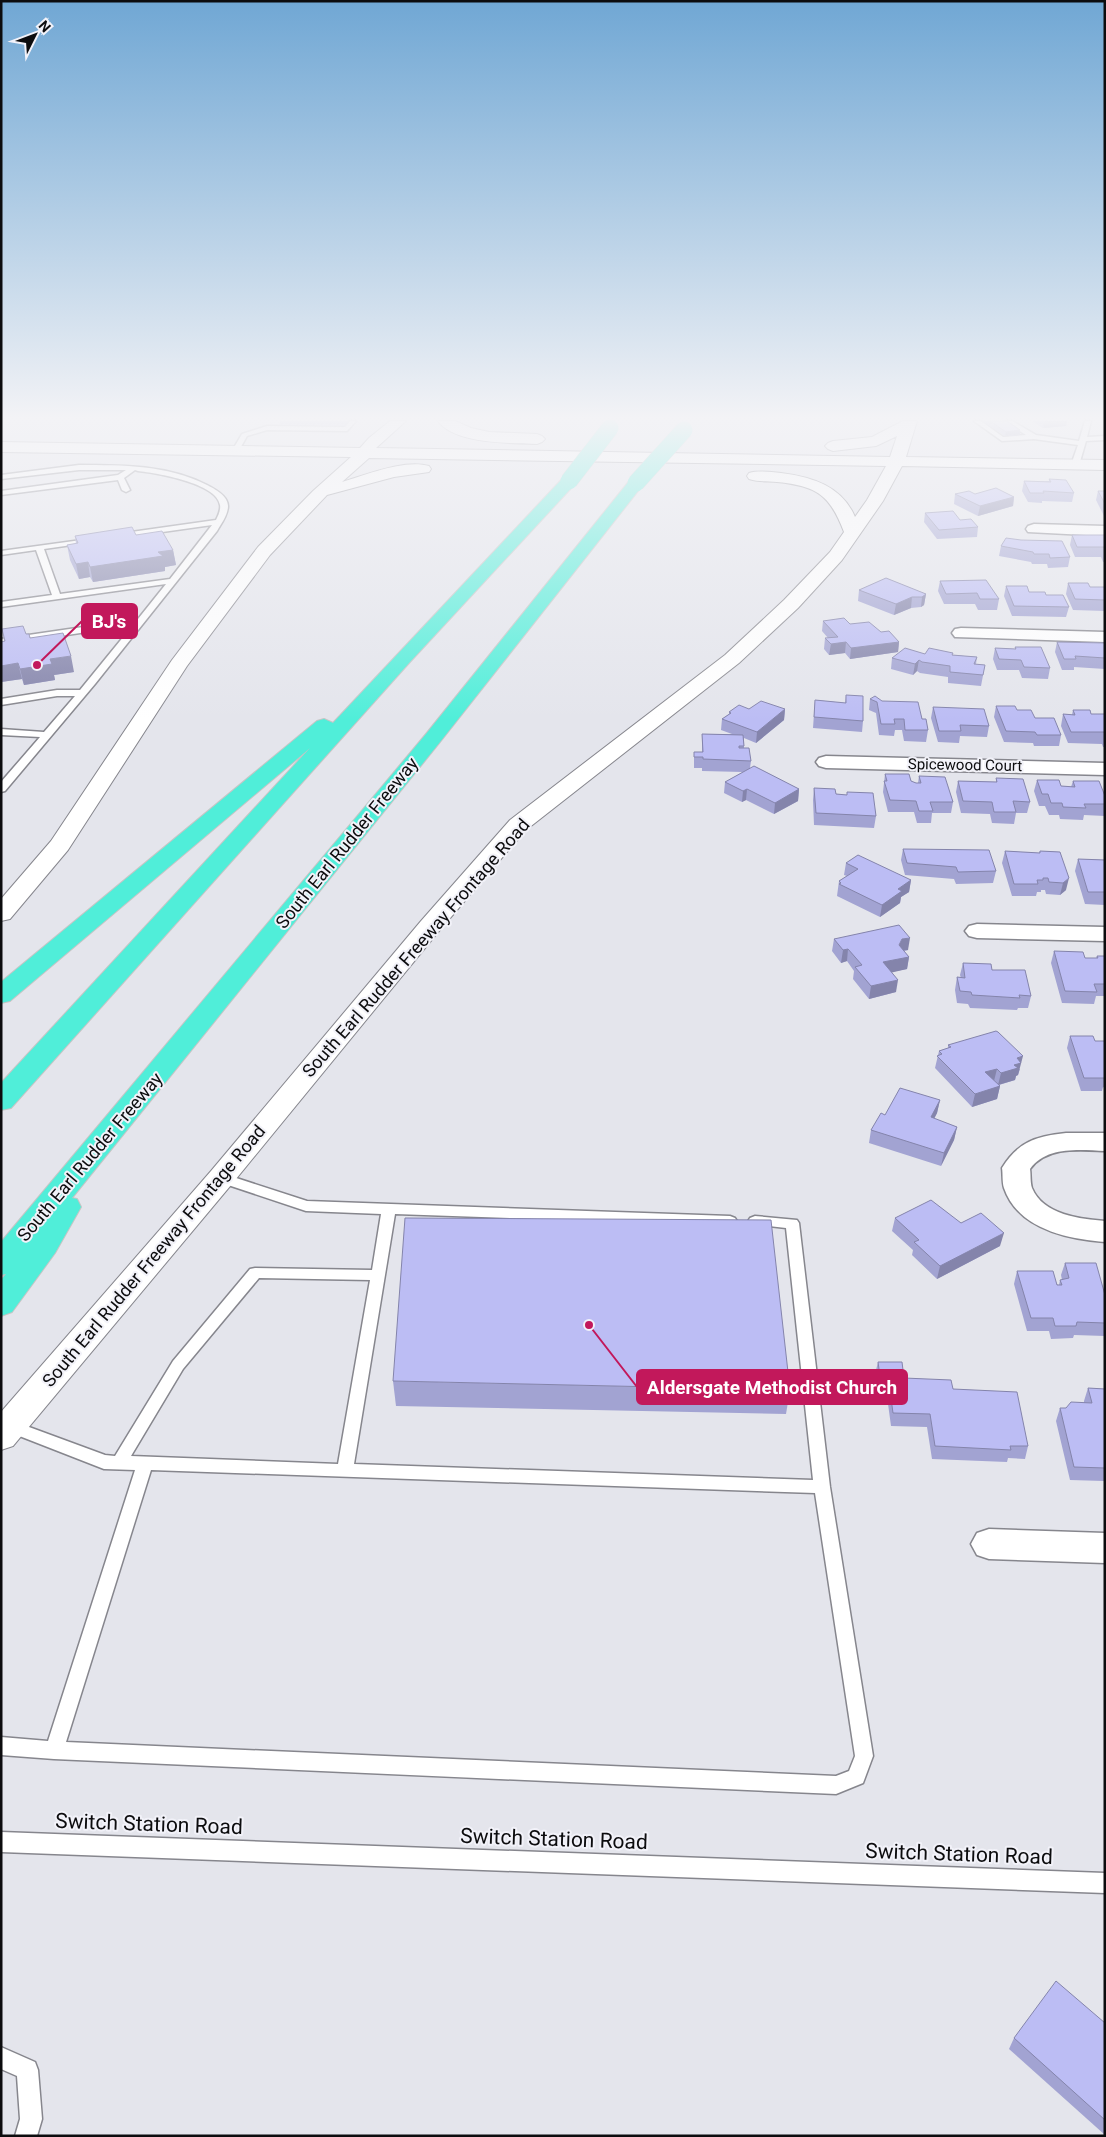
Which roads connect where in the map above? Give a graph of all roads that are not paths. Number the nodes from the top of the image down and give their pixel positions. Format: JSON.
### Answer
{"nodes":[{"id":1,"x":293,"y":521,"type":"edge"},
{"id":2,"x":532,"y":521,"type":"edge"},
{"id":3,"x":606,"y":521,"type":"edge"},
{"id":4,"x":848,"y":521,"type":"edge"},
{"id":5,"x":861,"y":521,"type":"edge"},
{"id":6,"x":218,"y":522,"type":"joint"},
{"id":7,"x":1034,"y":529,"type":"dead end"},
{"id":8,"x":1105,"y":531,"type":"edge"},
{"id":9,"x":853,"y":533,"type":"junction"},
{"id":10,"x":114,"y":537,"type":"edge"},
{"id":11,"x":105,"y":538,"type":"edge"},
{"id":12,"x":39,"y":547,"type":"junction"},
{"id":13,"x":1,"y":552,"type":"edge"},
{"id":14,"x":172,"y":581,"type":"junction"},
{"id":15,"x":57,"y":598,"type":"junction"},
{"id":16,"x":1,"y":606,"type":"edge"},
{"id":17,"x":140,"y":621,"type":"junction"},
{"id":18,"x":961,"y":634,"type":"dead end"},
{"id":19,"x":1105,"y":637,"type":"edge"},
{"id":20,"x":1,"y":642,"type":"edge"},
{"id":21,"x":402,"y":660,"type":"junction"},
{"id":22,"x":82,"y":694,"type":"junction"},
{"id":23,"x":1,"y":702,"type":"edge"},
{"id":24,"x":1,"y":732,"type":"edge"},
{"id":25,"x":46,"y":736,"type":"junction"},
{"id":26,"x":826,"y":762,"type":"dead end"},
{"id":27,"x":1105,"y":769,"type":"edge"},
{"id":28,"x":1,"y":789,"type":"edge"},
{"id":29,"x":1,"y":914,"type":"edge"},
{"id":30,"x":977,"y":931,"type":"dead end"},
{"id":31,"x":1105,"y":934,"type":"edge"},
{"id":32,"x":1,"y":996,"type":"edge"},
{"id":33,"x":1,"y":1101,"type":"edge"},
{"id":34,"x":107,"y":1137,"type":"junction"},
{"id":35,"x":1105,"y":1142,"type":"edge"},
{"id":36,"x":221,"y":1178,"type":"junction"},
{"id":37,"x":389,"y":1209,"type":"junction"},
{"id":38,"x":1105,"y":1232,"type":"edge"},
{"id":39,"x":1,"y":1264,"type":"edge"},
{"id":40,"x":378,"y":1275,"type":"junction"},
{"id":41,"x":1,"y":1304,"type":"edge"},
{"id":42,"x":6,"y":1431,"type":"edge"},
{"id":43,"x":119,"y":1463,"type":"junction"},
{"id":44,"x":145,"y":1464,"type":"junction"},
{"id":45,"x":345,"y":1471,"type":"junction"},
{"id":46,"x":822,"y":1487,"type":"junction"},
{"id":47,"x":989,"y":1544,"type":"dead end"},
{"id":48,"x":1105,"y":1548,"type":"edge"},
{"id":49,"x":1,"y":1746,"type":"edge"},
{"id":50,"x":54,"y":1750,"type":"junction"},
{"id":51,"x":1,"y":1842,"type":"edge"},
{"id":52,"x":1105,"y":1884,"type":"edge"},
{"id":53,"x":1,"y":2058,"type":"edge"},
{"id":54,"x":26,"y":2136,"type":"edge"}],
"edges":[{"from":1,"to":29,"type":"main road"},
{"from":2,"to":21,"type":"highway","bridge":true},
{"from":3,"to":34,"type":"highway","name":"South Earl Rudder Freeway","bridge":true},
{"from":4,"to":9,"type":"main road"},
{"from":5,"to":9,"type":"main road","name":"South Earl Rudder Freeway Frontage Road"},
{"from":6,"to":10,"type":"lane"},
{"from":6,"to":14,"type":"lane"},
{"from":7,"to":8,"type":"street"},
{"from":9,"to":36,"type":"main road","name":"South Earl Rudder Freeway Frontage Road"},
{"from":11,"to":12,"type":"lane"},
{"from":12,"to":13,"type":"lane"},
{"from":12,"to":15,"type":"lane"},
{"from":14,"to":15,"type":"lane"},
{"from":14,"to":17,"type":"lane"},
{"from":15,"to":16,"type":"lane"},
{"from":17,"to":20,"type":"lane"},
{"from":17,"to":22,"type":"lane"},
{"from":18,"to":19,"type":"street"},
{"from":21,"to":32,"type":"highway"},
{"from":21,"to":33,"type":"highway"},
{"from":22,"to":23,"type":"lane"},
{"from":22,"to":25,"type":"lane"},
{"from":24,"to":25,"type":"lane"},
{"from":25,"to":28,"type":"lane"},
{"from":26,"to":27,"type":"street","name":"Spicewood Court"},
{"from":30,"to":31,"type":"street"},
{"from":34,"to":39,"type":"highway","name":"South Earl Rudder Freeway"},
{"from":34,"to":41,"type":"highway"},
{"from":35,"to":38,"type":"street"},
{"from":36,"to":37,"type":"lane"},
{"from":36,"to":42,"type":"main road","name":"South Earl Rudder Freeway Frontage Road"},
{"from":37,"to":40,"type":"lane"},
{"from":37,"to":46,"type":"lane"},
{"from":40,"to":43,"type":"lane"},
{"from":40,"to":45,"type":"lane"},
{"from":42,"to":43,"type":"lane"},
{"from":43,"to":44,"type":"lane"},
{"from":44,"to":45,"type":"lane"},
{"from":44,"to":50,"type":"lane"},
{"from":45,"to":46,"type":"lane"},
{"from":46,"to":50,"type":"lane"},
{"from":47,"to":48,"type":"street"},
{"from":49,"to":50,"type":"lane"},
{"from":51,"to":52,"type":"lane","name":"Switch Station Road"},
{"from":53,"to":54,"type":"lane"}]}
